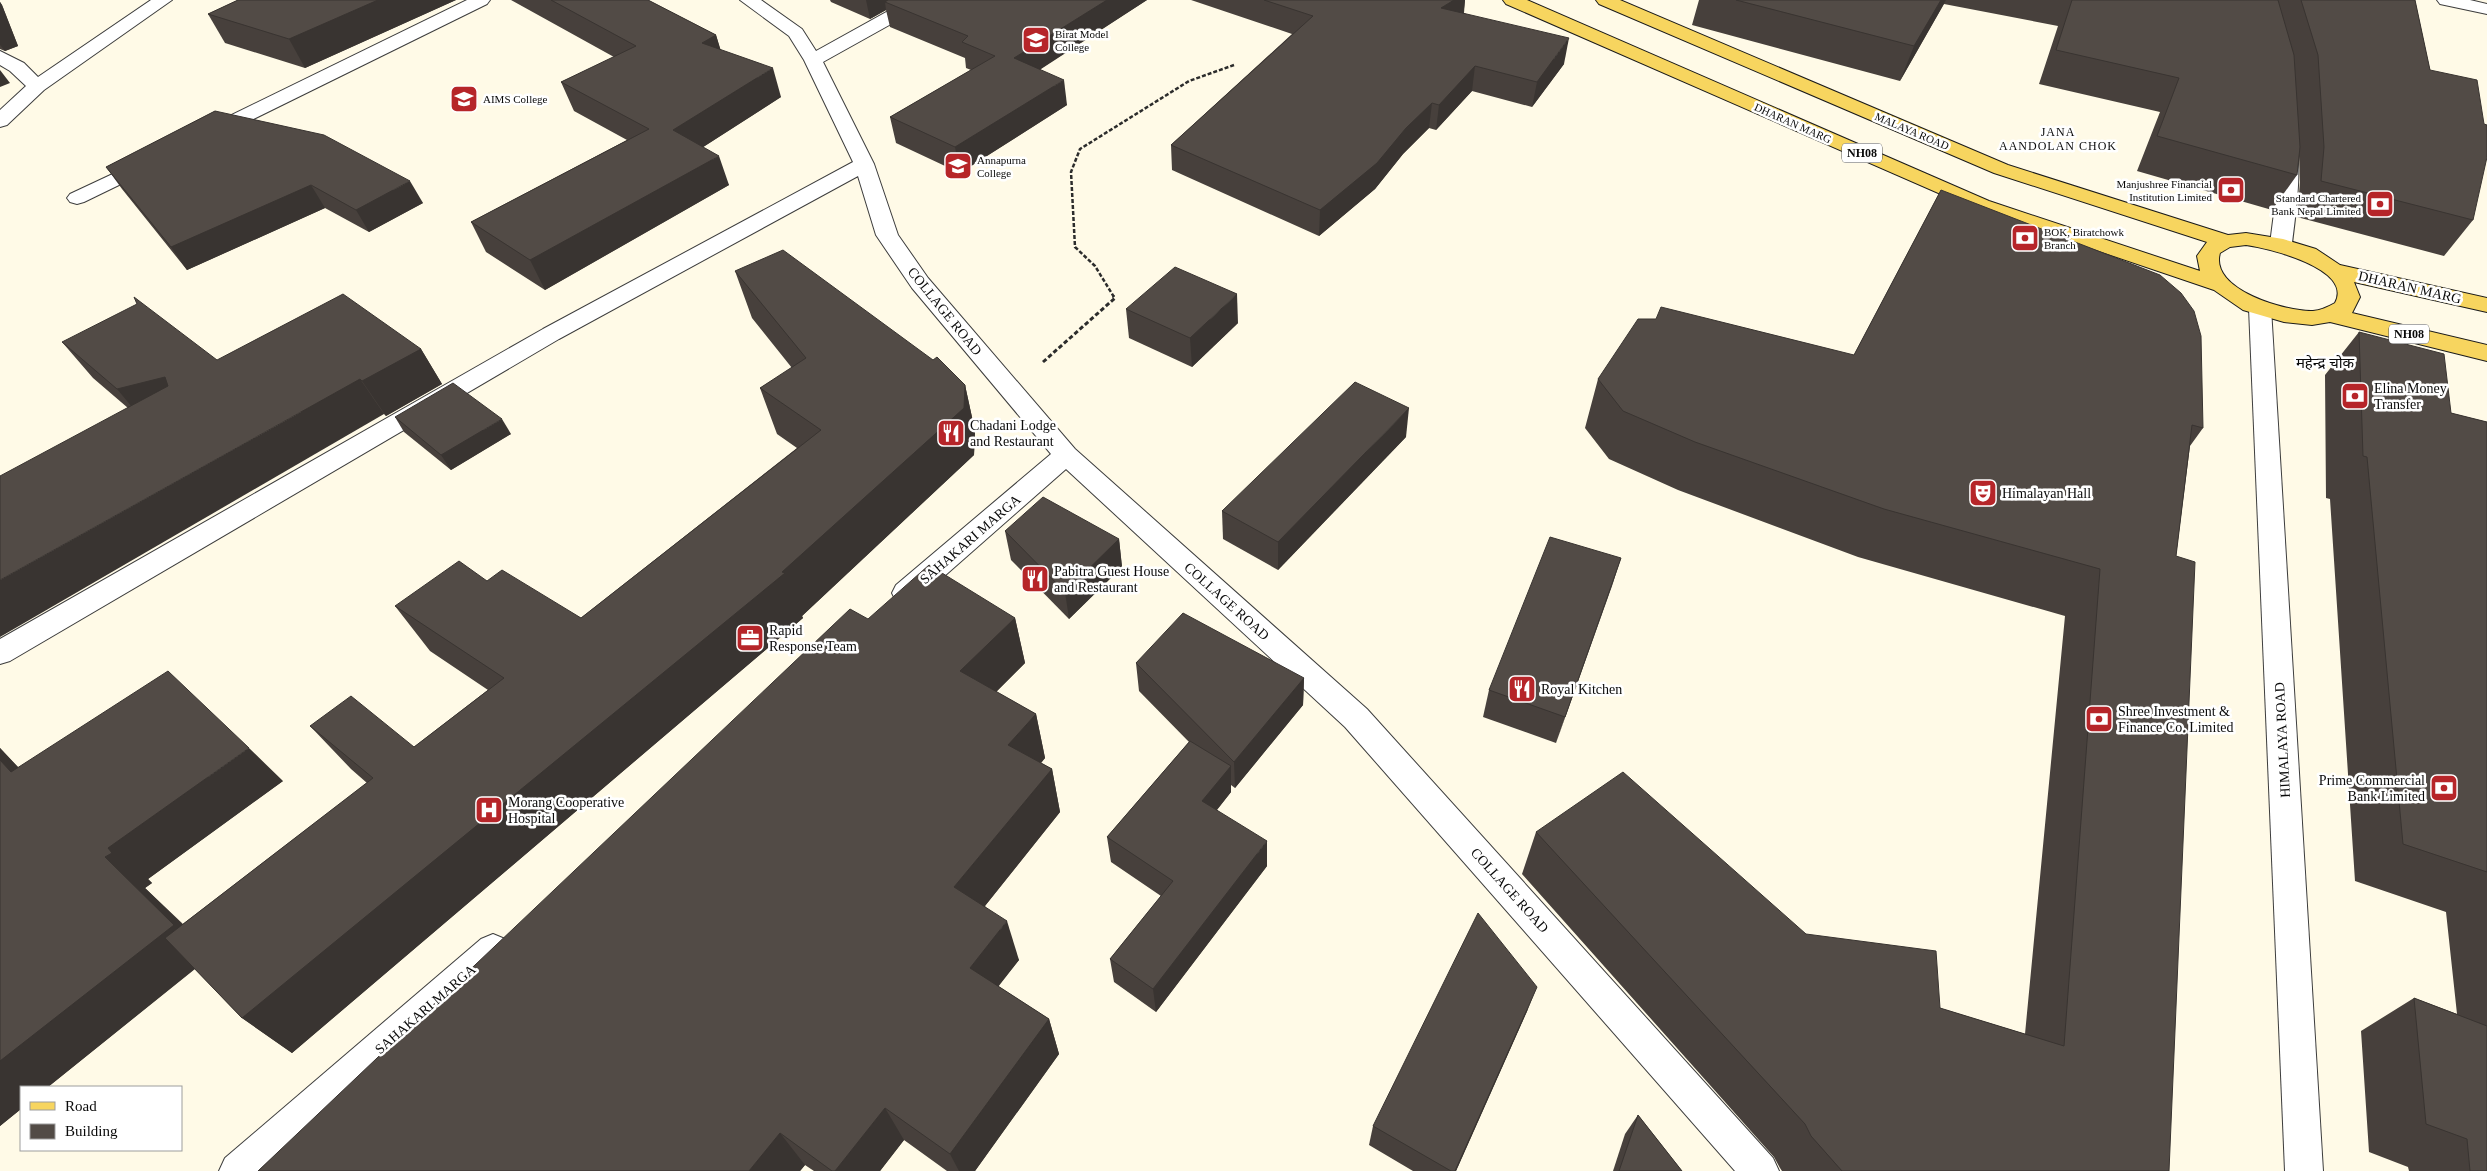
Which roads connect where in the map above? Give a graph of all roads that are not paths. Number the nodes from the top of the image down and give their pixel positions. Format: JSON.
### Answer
{"nodes":[{"id":1,"x":162,"y":0,"type":"edge"},
{"id":2,"x":482,"y":0,"type":"edge"},
{"id":3,"x":749,"y":0,"type":"edge"},
{"id":4,"x":921,"y":0,"type":"edge"},
{"id":5,"x":1512,"y":0,"type":"edge"},
{"id":6,"x":1605,"y":0,"type":"edge"},
{"id":7,"x":2446,"y":0,"type":"edge"},
{"id":8,"x":2487,"y":9,"type":"edge"},
{"id":9,"x":0,"y":57,"type":"edge"},
{"id":10,"x":814,"y":60,"type":"junction"},
{"id":11,"x":37,"y":86,"type":"junction"},
{"id":12,"x":0,"y":121,"type":"edge"},
{"id":13,"x":2286,"y":136,"type":"edge"},
{"id":14,"x":191,"y":142,"type":"edge"},
{"id":15,"x":165,"y":155,"type":"edge"},
{"id":16,"x":864,"y":164,"type":"junction"},
{"id":17,"x":77,"y":198,"type":"dead end"},
{"id":18,"x":2226,"y":241,"type":"junction"},
{"id":19,"x":2280,"y":244,"type":"junction"},
{"id":20,"x":2333,"y":270,"type":"junction"},
{"id":21,"x":2220,"y":285,"type":"junction"},
{"id":22,"x":2487,"y":305,"type":"edge"},
{"id":23,"x":2260,"y":308,"type":"junction"},
{"id":24,"x":2331,"y":315,"type":"junction"},
{"id":25,"x":2487,"y":353,"type":"edge"},
{"id":26,"x":1066,"y":455,"type":"junction"},
{"id":27,"x":885,"y":612,"type":"edge"},
{"id":28,"x":0,"y":652,"type":"edge"},
{"id":29,"x":516,"y":930,"type":"edge"},
{"id":30,"x":238,"y":1171,"type":"edge"},
{"id":31,"x":1760,"y":1171,"type":"edge"},
{"id":32,"x":2304,"y":1171,"type":"edge"}],
"edges":[{"from":1,"to":11,"type":"street"},
{"from":2,"to":14,"type":"street"},
{"from":3,"to":10,"type":"street","name":"COLLAGE ROAD"},
{"from":4,"to":10,"type":"street"},
{"from":5,"to":21,"type":"main road","name":"DHARAN MARG","number":"NH08"},
{"from":6,"to":18,"type":"main road","name":"MALAYA ROAD"},
{"from":7,"to":8,"type":"street"},
{"from":9,"to":11,"type":"street"},
{"from":10,"to":16,"type":"street","name":"COLLAGE ROAD"},
{"from":11,"to":12,"type":"street"},
{"from":13,"to":19,"type":"street"},
{"from":15,"to":17,"type":"street"},
{"from":16,"to":26,"type":"street","name":"COLLAGE ROAD"},
{"from":16,"to":28,"type":"street"},
{"from":18,"to":19,"type":"main road"},
{"from":18,"to":21,"type":"main road"},
{"from":19,"to":20,"type":"main road"},
{"from":20,"to":22,"type":"main road","name":"DHARAN MARG"},
{"from":20,"to":24,"type":"main road"},
{"from":21,"to":23,"type":"main road"},
{"from":23,"to":24,"type":"main road"},
{"from":23,"to":32,"type":"street","name":"HIMALAYA ROAD"},
{"from":24,"to":25,"type":"main road","number":"NH08"},
{"from":26,"to":27,"type":"street","name":"SAHAKARI MARGA"},
{"from":26,"to":31,"type":"street","name":"COLLAGE ROAD"},
{"from":29,"to":30,"type":"street","name":"SAHAKARI MARGA"}]}
